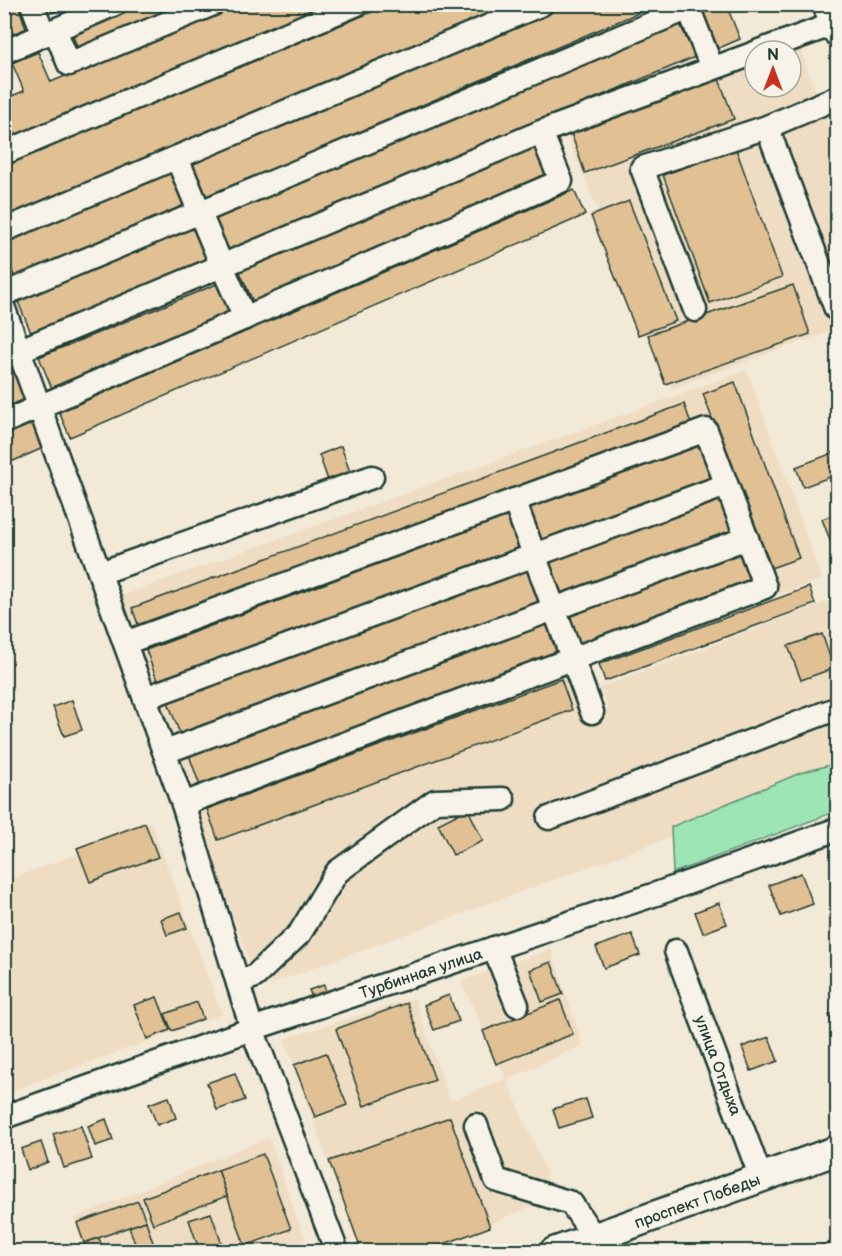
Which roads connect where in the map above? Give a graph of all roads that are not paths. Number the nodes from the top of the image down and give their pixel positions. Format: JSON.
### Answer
{"nodes":[{"id":1,"x":32,"y":4,"type":"edge"},
{"id":2,"x":115,"y":4,"type":"edge"},
{"id":3,"x":213,"y":4,"type":"edge"},
{"id":4,"x":357,"y":4,"type":"edge"},
{"id":5,"x":542,"y":4,"type":"edge"},
{"id":6,"x":688,"y":6,"type":"edge"},
{"id":7,"x":833,"y":20,"type":"edge"},
{"id":8,"x":50,"y":32,"type":"junction"},
{"id":9,"x":788,"y":39,"type":"edge"},
{"id":10,"x":4,"y":52,"type":"edge"},
{"id":11,"x":743,"y":57,"type":"edge"},
{"id":12,"x":712,"y":68,"type":"junction"},
{"id":13,"x":837,"y":97,"type":"edge"},
{"id":14,"x":767,"y":127,"type":"junction"},
{"id":15,"x":542,"y":132,"type":"junction"},
{"id":16,"x":4,"y":153,"type":"edge"},
{"id":17,"x":177,"y":158,"type":"junction"},
{"id":18,"x":199,"y":212,"type":"junction"},
{"id":19,"x":4,"y":230,"type":"edge"},
{"id":20,"x":222,"y":266,"type":"junction"},
{"id":21,"x":4,"y":294,"type":"edge"},
{"id":22,"x":4,"y":309,"type":"edge"},
{"id":23,"x":836,"y":309,"type":"dead end"},
{"id":24,"x":695,"y":310,"type":"dead end"},
{"id":25,"x":246,"y":318,"type":"junction"},
{"id":26,"x":12,"y":353,"type":"edge"},
{"id":27,"x":40,"y":407,"type":"junction"},
{"id":28,"x":4,"y":422,"type":"edge"},
{"id":29,"x":372,"y":477,"type":"dead end"},
{"id":30,"x":726,"y":485,"type":"junction"},
{"id":31,"x":514,"y":500,"type":"junction"},
{"id":32,"x":747,"y":538,"type":"junction"},
{"id":33,"x":535,"y":555,"type":"junction"},
{"id":34,"x":100,"y":573,"type":"junction"},
{"id":35,"x":554,"y":609,"type":"junction"},
{"id":36,"x":125,"y":643,"type":"junction"},
{"id":37,"x":573,"y":659,"type":"junction"},
{"id":38,"x":145,"y":698,"type":"junction"},
{"id":39,"x":837,"y":708,"type":"edge"},
{"id":40,"x":592,"y":712,"type":"dead end"},
{"id":41,"x":165,"y":752,"type":"junction"},
{"id":42,"x":503,"y":799,"type":"dead end"},
{"id":43,"x":183,"y":804,"type":"junction"},
{"id":44,"x":549,"y":818,"type":"dead end"},
{"id":45,"x":837,"y":829,"type":"edge"},
{"id":46,"x":494,"y":948,"type":"junction"},
{"id":47,"x":676,"y":951,"type":"dead end"},
{"id":48,"x":238,"y":983,"type":"junction"},
{"id":49,"x":517,"y":1005,"type":"dead end"},
{"id":50,"x":252,"y":1029,"type":"junction"},
{"id":51,"x":4,"y":1117,"type":"edge"},
{"id":52,"x":476,"y":1125,"type":"dead end"},
{"id":53,"x":837,"y":1150,"type":"edge"},
{"id":54,"x":761,"y":1178,"type":"junction"},
{"id":55,"x":594,"y":1237,"type":"junction"},
{"id":56,"x":337,"y":1251,"type":"edge"},
{"id":57,"x":554,"y":1251,"type":"edge"}],
"edges":[{"from":1,"to":8,"type":"street"},
{"from":2,"to":8,"type":"street"},
{"from":3,"to":8,"type":"street"},
{"from":4,"to":16,"type":"street"},
{"from":5,"to":17,"type":"street"},
{"from":6,"to":12,"type":"street"},
{"from":6,"to":18,"type":"street"},
{"from":7,"to":9,"type":"street"},
{"from":8,"to":10,"type":"street"},
{"from":11,"to":12,"type":"street"},
{"from":12,"to":15,"type":"street"},
{"from":13,"to":14,"type":"street"},
{"from":14,"to":23,"type":"street"},
{"from":14,"to":24,"type":"street"},
{"from":15,"to":20,"type":"street"},
{"from":15,"to":25,"type":"street"},
{"from":17,"to":18,"type":"street"},
{"from":17,"to":19,"type":"street"},
{"from":18,"to":20,"type":"street"},
{"from":18,"to":21,"type":"street"},
{"from":20,"to":25,"type":"street"},
{"from":20,"to":26,"type":"street"},
{"from":22,"to":26,"type":"street"},
{"from":25,"to":27,"type":"street"},
{"from":26,"to":27,"type":"street"},
{"from":27,"to":28,"type":"street"},
{"from":27,"to":34,"type":"street"},
{"from":29,"to":34,"type":"street"},
{"from":30,"to":31,"type":"street"},
{"from":30,"to":32,"type":"street"},
{"from":30,"to":33,"type":"street"},
{"from":31,"to":33,"type":"street"},
{"from":31,"to":36,"type":"street"},
{"from":32,"to":35,"type":"street"},
{"from":32,"to":37,"type":"street"},
{"from":33,"to":35,"type":"street"},
{"from":33,"to":38,"type":"street"},
{"from":34,"to":36,"type":"street"},
{"from":35,"to":37,"type":"street"},
{"from":35,"to":41,"type":"street"},
{"from":36,"to":38,"type":"street"},
{"from":37,"to":40,"type":"street"},
{"from":37,"to":43,"type":"street"},
{"from":38,"to":41,"type":"street"},
{"from":39,"to":44,"type":"street"},
{"from":41,"to":43,"type":"street"},
{"from":42,"to":48,"type":"street"},
{"from":43,"to":48,"type":"street"},
{"from":45,"to":46,"type":"street","name":"Турбинная улица"},
{"from":46,"to":49,"type":"street"},
{"from":46,"to":50,"type":"street","name":"Турбинная улица"},
{"from":47,"to":54,"type":"street","name":"улица Отдыха"},
{"from":48,"to":50,"type":"street"},
{"from":50,"to":51,"type":"street","name":"Турбинная улица"},
{"from":50,"to":56,"type":"street"},
{"from":52,"to":55,"type":"street"},
{"from":53,"to":54,"type":"main road","name":"проспект Победы"},
{"from":54,"to":55,"type":"main road","name":"проспект Победы"},
{"from":55,"to":57,"type":"main road","name":"проспект Победы"}]}
